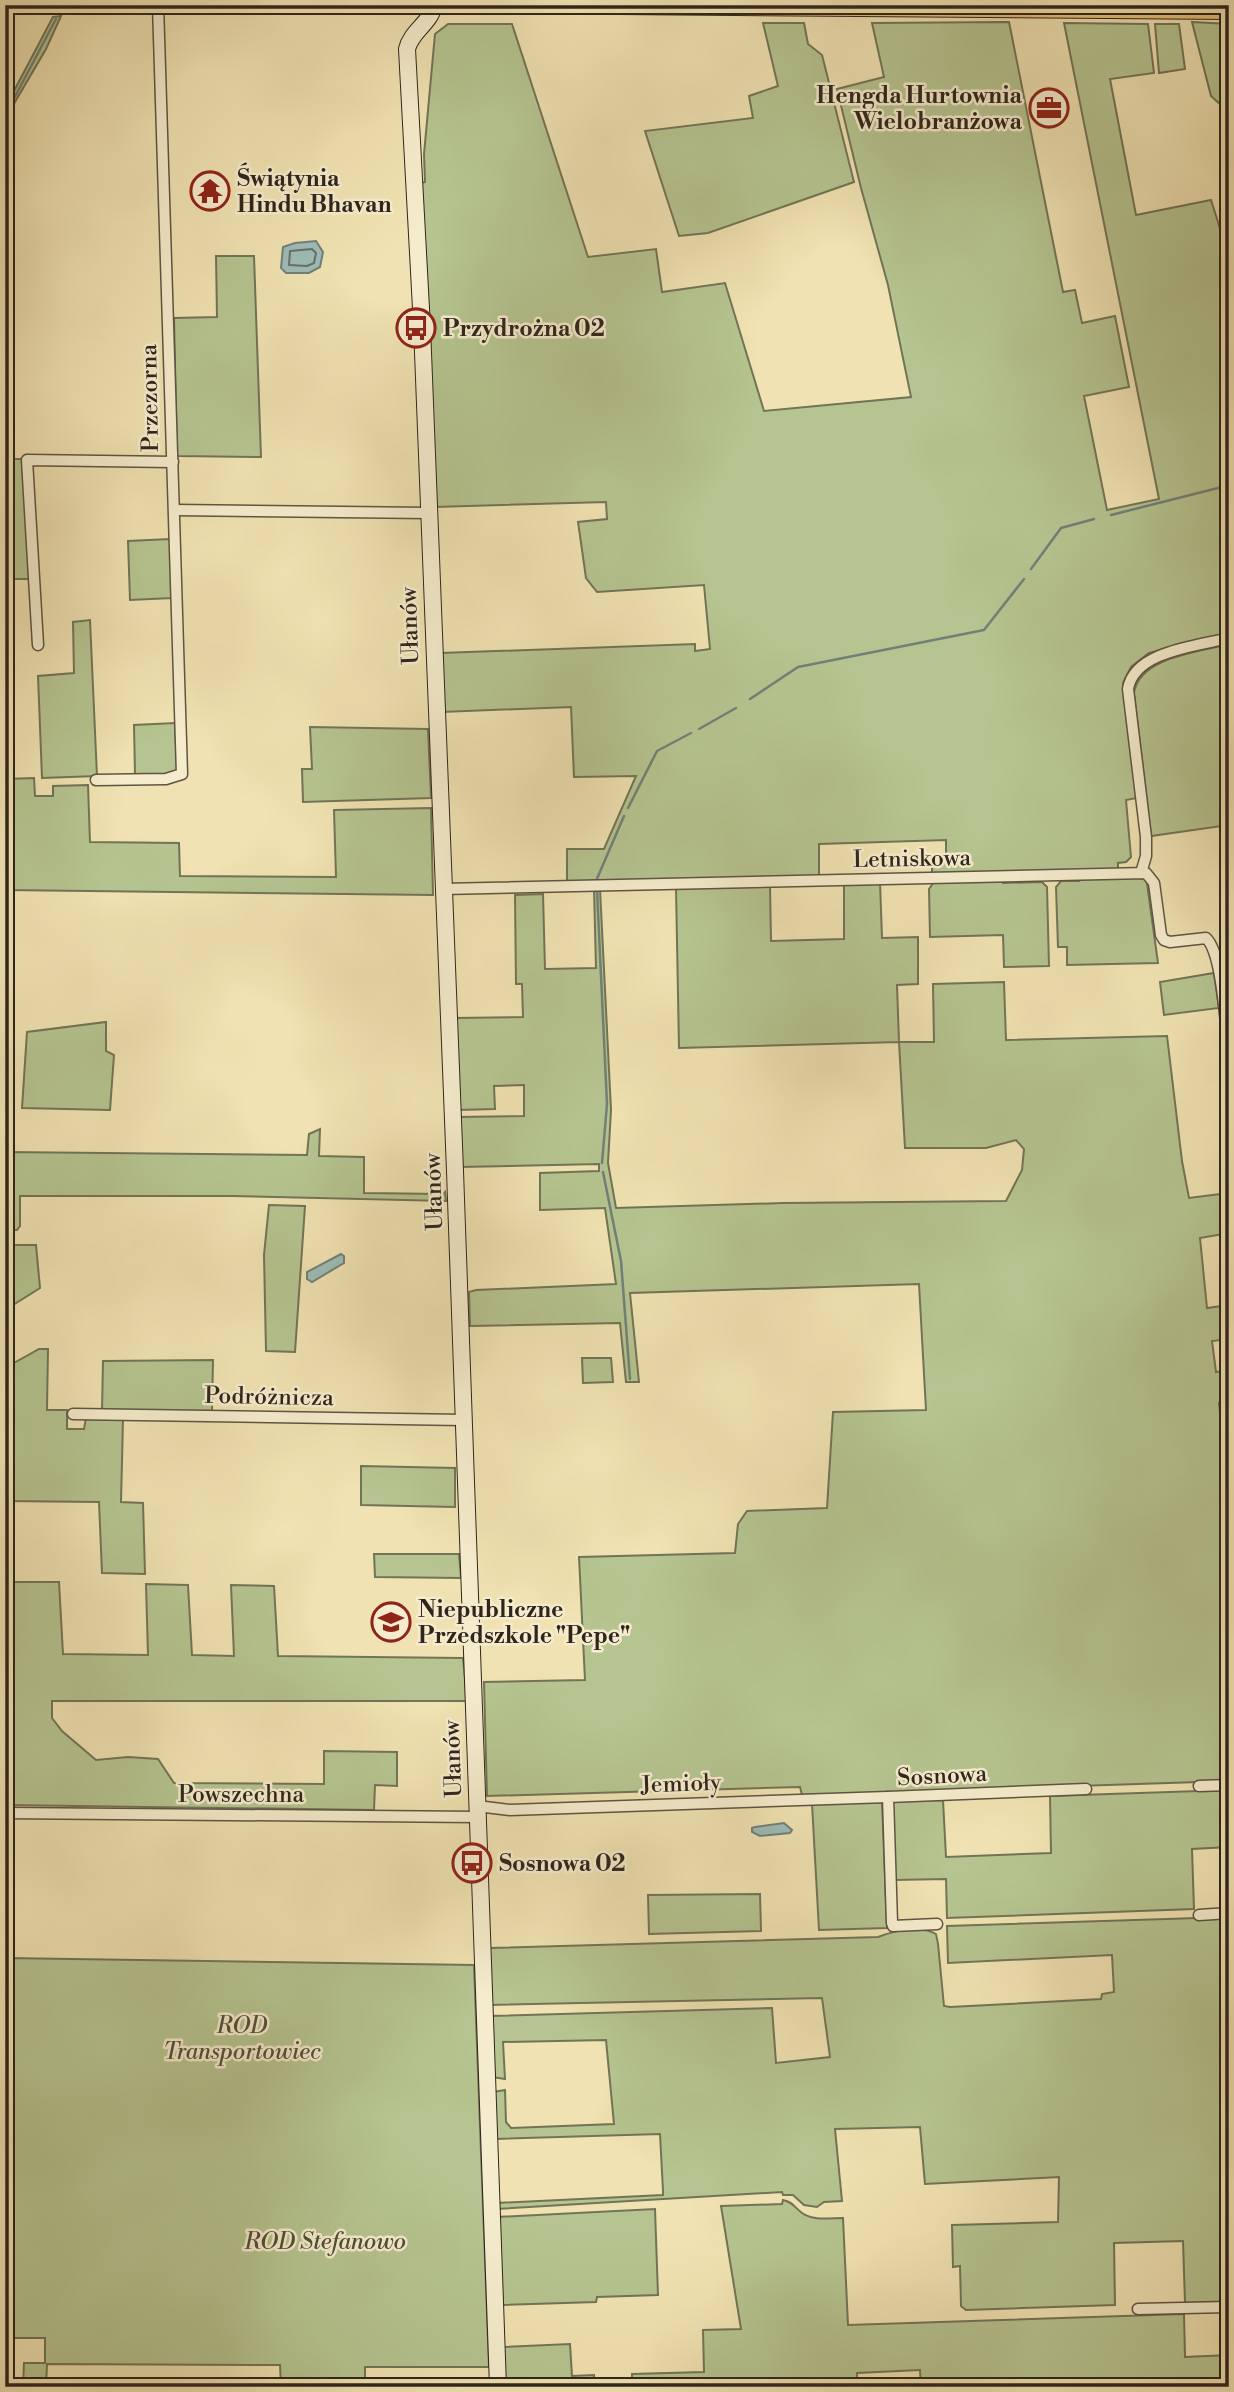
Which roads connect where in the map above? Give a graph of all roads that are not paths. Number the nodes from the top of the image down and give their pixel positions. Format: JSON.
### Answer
{"nodes":[{"id":1,"x":158,"y":5,"type":"edge"},
{"id":2,"x":434,"y":5,"type":"edge"},
{"id":3,"x":619,"y":5,"type":"edge"},
{"id":4,"x":1229,"y":10,"type":"edge"},
{"id":5,"x":173,"y":462,"type":"junction"},
{"id":6,"x":174,"y":510,"type":"junction"},
{"id":7,"x":428,"y":513,"type":"junction"},
{"id":8,"x":1229,"y":638,"type":"edge"},
{"id":9,"x":38,"y":645,"type":"dead end"},
{"id":10,"x":96,"y":780,"type":"dead end"},
{"id":11,"x":1141,"y":873,"type":"junction"},
{"id":12,"x":443,"y":890,"type":"junction"},
{"id":13,"x":1229,"y":1057,"type":"edge"},
{"id":14,"x":73,"y":1414,"type":"dead end"},
{"id":15,"x":464,"y":1420,"type":"junction"},
{"id":16,"x":1229,"y":1785,"type":"edge"},
{"id":17,"x":1199,"y":1786,"type":"dead end"},
{"id":18,"x":1086,"y":1789,"type":"dead end"},
{"id":19,"x":888,"y":1797,"type":"junction"},
{"id":20,"x":477,"y":1812,"type":"junction"},
{"id":21,"x":5,"y":1813,"type":"edge"},
{"id":22,"x":1229,"y":1913,"type":"edge"},
{"id":23,"x":1199,"y":1915,"type":"dead end"},
{"id":24,"x":937,"y":1924,"type":"dead end"},
{"id":25,"x":1229,"y":2307,"type":"edge"},
{"id":26,"x":1138,"y":2309,"type":"dead end"},
{"id":27,"x":498,"y":2387,"type":"edge"}],
"edges":[{"from":1,"to":5,"type":"street","name":"Przezorna"},
{"from":2,"to":7,"type":"street","name":"Ułanów"},
{"from":3,"to":4,"type":"main road"},
{"from":5,"to":6,"type":"street"},
{"from":5,"to":9,"type":"street","name":"Przezorna"},
{"from":6,"to":7,"type":"street"},
{"from":6,"to":10,"type":"street"},
{"from":7,"to":12,"type":"street","name":"Ułanów"},
{"from":8,"to":11,"type":"street"},
{"from":11,"to":12,"type":"street","name":"Letniskowa"},
{"from":11,"to":13,"type":"street"},
{"from":12,"to":15,"type":"street","name":"Ułanów"},
{"from":14,"to":15,"type":"street","name":"Podróżnicza"},
{"from":15,"to":20,"type":"street","name":"Ułanów"},
{"from":16,"to":17,"type":"street"},
{"from":18,"to":19,"type":"street","name":"Sosnowa"},
{"from":19,"to":20,"type":"street","name":"Jemioły"},
{"from":19,"to":24,"type":"street","name":"Sosnowa"},
{"from":20,"to":21,"type":"street","name":"Powszechna"},
{"from":20,"to":27,"type":"street","name":"Ułanów"},
{"from":22,"to":23,"type":"street"},
{"from":25,"to":26,"type":"street"}]}
